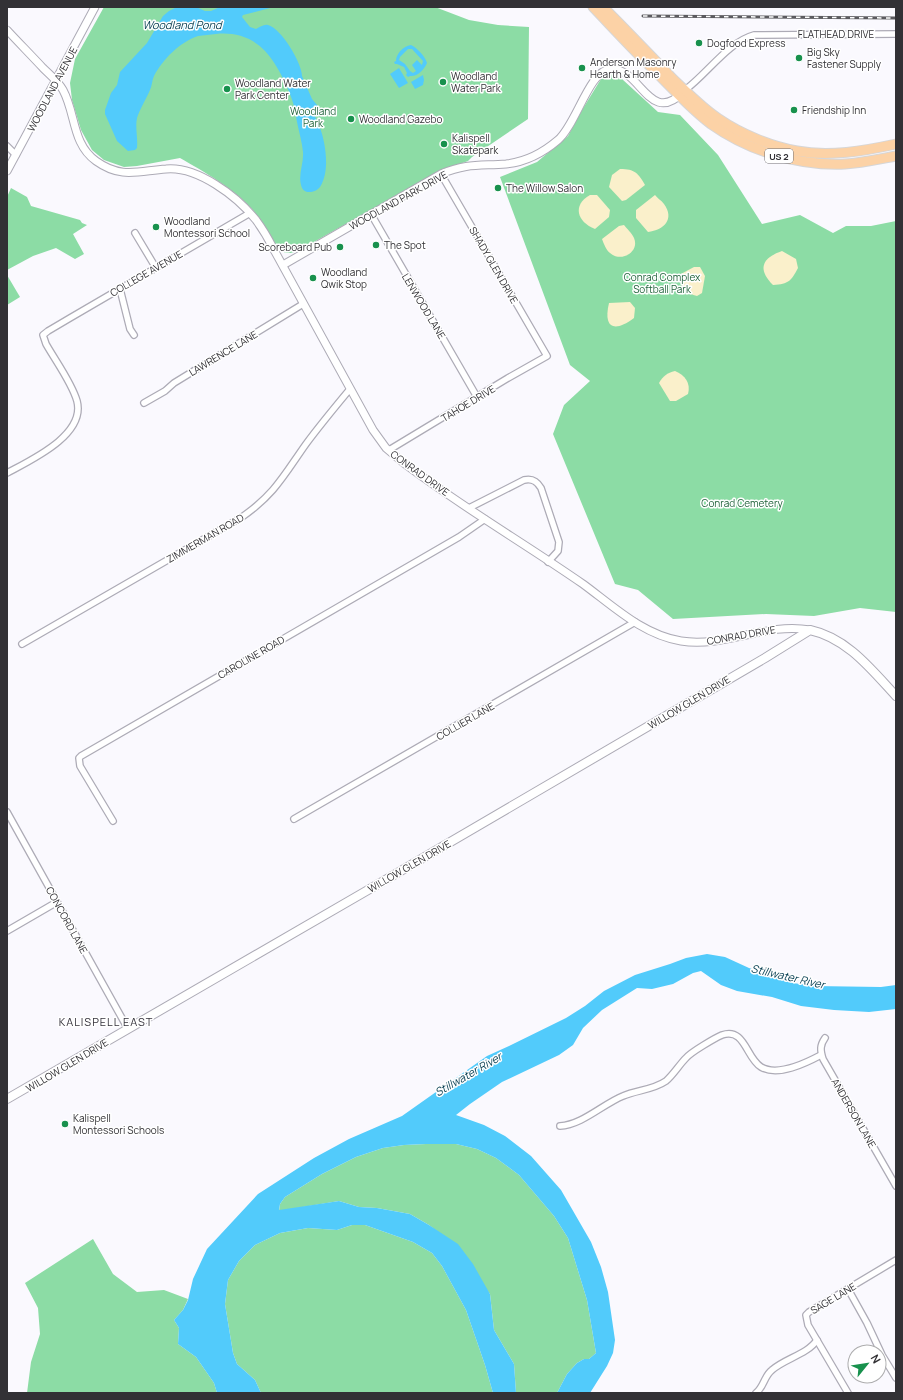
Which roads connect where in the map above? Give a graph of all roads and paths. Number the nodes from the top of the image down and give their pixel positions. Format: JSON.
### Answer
{"nodes":[{"id":1,"x":95,"y":7,"type":"edge"},
{"id":2,"x":593,"y":7,"type":"edge"},
{"id":3,"x":603,"y":7,"type":"edge"},
{"id":4,"x":7,"y":30,"type":"edge"},
{"id":5,"x":896,"y":34,"type":"edge"},
{"id":6,"x":57,"y":81,"type":"junction"},
{"id":7,"x":682,"y":93,"type":"junction"},
{"id":8,"x":896,"y":144,"type":"edge"},
{"id":9,"x":7,"y":146,"type":"edge"},
{"id":10,"x":16,"y":155,"type":"junction"},
{"id":11,"x":896,"y":156,"type":"edge"},
{"id":12,"x":7,"y":171,"type":"edge"},
{"id":13,"x":441,"y":174,"type":"junction"},
{"id":14,"x":250,"y":213,"type":"junction"},
{"id":15,"x":371,"y":214,"type":"junction"},
{"id":16,"x":135,"y":233,"type":"dead end"},
{"id":17,"x":282,"y":265,"type":"junction"},
{"id":18,"x":156,"y":268,"type":"junction"},
{"id":19,"x":120,"y":289,"type":"junction"},
{"id":20,"x":303,"y":304,"type":"junction"},
{"id":21,"x":134,"y":336,"type":"dead end"},
{"id":22,"x":547,"y":356,"type":"joint"},
{"id":23,"x":350,"y":389,"type":"junction"},
{"id":24,"x":477,"y":397,"type":"junction"},
{"id":25,"x":144,"y":403,"type":"dead end"},
{"id":26,"x":389,"y":450,"type":"junction"},
{"id":27,"x":7,"y":473,"type":"edge"},
{"id":28,"x":469,"y":508,"type":"junction"},
{"id":29,"x":485,"y":519,"type":"junction"},
{"id":30,"x":548,"y":562,"type":"junction"},
{"id":31,"x":635,"y":622,"type":"junction"},
{"id":32,"x":810,"y":630,"type":"junction"},
{"id":33,"x":22,"y":644,"type":"dead end"},
{"id":34,"x":896,"y":696,"type":"edge"},
{"id":35,"x":7,"y":812,"type":"edge"},
{"id":36,"x":294,"y":819,"type":"dead end"},
{"id":37,"x":113,"y":821,"type":"dead end"},
{"id":38,"x":57,"y":902,"type":"junction"},
{"id":39,"x":7,"y":931,"type":"edge"},
{"id":40,"x":128,"y":1029,"type":"junction"},
{"id":41,"x":825,"y":1038,"type":"dead end"},
{"id":42,"x":821,"y":1055,"type":"junction"},
{"id":43,"x":7,"y":1099,"type":"edge"},
{"id":44,"x":560,"y":1126,"type":"dead end"},
{"id":45,"x":896,"y":1186,"type":"edge"},
{"id":46,"x":896,"y":1260,"type":"edge"},
{"id":47,"x":848,"y":1289,"type":"junction"},
{"id":48,"x":817,"y":1340,"type":"junction"},
{"id":49,"x":896,"y":1378,"type":"edge"},
{"id":50,"x":756,"y":1393,"type":"edge"},
{"id":51,"x":848,"y":1393,"type":"edge"}],
"edges":[{"from":1,"to":6,"type":"street","name":"WOODLAND AVENUE"},
{"from":2,"to":7,"type":"highway","number":"US 2"},
{"from":3,"to":7,"type":"highway","number":"US 2"},
{"from":4,"to":6,"type":"street","name":"CONRAD DRIVE"},
{"from":5,"to":7,"type":"street","name":"FLATHEAD DRIVE"},
{"from":6,"to":10,"type":"street","name":"WOODLAND AVENUE"},
{"from":6,"to":14,"type":"street","name":"CONRAD DRIVE"},
{"from":7,"to":8,"type":"highway","number":"US 2"},
{"from":7,"to":11,"type":"highway","number":"US 2"},
{"from":7,"to":13,"type":"street","name":"WOODLAND PARK DRIVE"},
{"from":9,"to":10,"type":"street"},
{"from":10,"to":12,"type":"street","name":"WOODLAND AVENUE"},
{"from":13,"to":15,"type":"street","name":"WOODLAND PARK DRIVE"},
{"from":13,"to":22,"type":"street","name":"SHADY GLEN DRIVE"},
{"from":14,"to":17,"type":"street","name":"CONRAD DRIVE"},
{"from":14,"to":18,"type":"street","name":"COLLEGE AVENUE"},
{"from":15,"to":17,"type":"street","name":"WOODLAND PARK DRIVE"},
{"from":15,"to":24,"type":"street","name":"LENWOOD LANE"},
{"from":16,"to":18,"type":"street"},
{"from":17,"to":20,"type":"street","name":"CONRAD DRIVE"},
{"from":18,"to":19,"type":"street","name":"COLLEGE AVENUE"},
{"from":19,"to":21,"type":"street"},
{"from":19,"to":27,"type":"street","name":"COLLEGE AVENUE"},
{"from":20,"to":23,"type":"street","name":"CONRAD DRIVE"},
{"from":20,"to":25,"type":"street","name":"LAWRENCE LANE"},
{"from":22,"to":24,"type":"street","name":"TAHOE DRIVE"},
{"from":23,"to":26,"type":"street","name":"CONRAD DRIVE"},
{"from":23,"to":33,"type":"street","name":"ZIMMERMAN ROAD"},
{"from":24,"to":26,"type":"street","name":"TAHOE DRIVE"},
{"from":26,"to":28,"type":"street","name":"CONRAD DRIVE"},
{"from":28,"to":29,"type":"street","name":"CONRAD DRIVE"},
{"from":28,"to":30,"type":"street"},
{"from":29,"to":30,"type":"street","name":"CONRAD DRIVE"},
{"from":29,"to":37,"type":"street","name":"CAROLINE ROAD"},
{"from":30,"to":31,"type":"street","name":"CONRAD DRIVE"},
{"from":31,"to":32,"type":"street","name":"CONRAD DRIVE"},
{"from":31,"to":36,"type":"street","name":"COLLIER LANE"},
{"from":32,"to":34,"type":"main road","name":"CONRAD DRIVE"},
{"from":32,"to":40,"type":"main road","name":"WILLOW GLEN DRIVE"},
{"from":35,"to":38,"type":"street","name":"CONCORD LANE"},
{"from":38,"to":39,"type":"street"},
{"from":38,"to":40,"type":"street","name":"CONCORD LANE"},
{"from":40,"to":43,"type":"main road","name":"WILLOW GLEN DRIVE"},
{"from":41,"to":42,"type":"street"},
{"from":42,"to":44,"type":"street"},
{"from":42,"to":45,"type":"street","name":"ANDERSON LANE"},
{"from":46,"to":47,"type":"street","name":"SAGE LANE"},
{"from":47,"to":48,"type":"street","name":"SAGE LANE"},
{"from":47,"to":49,"type":"street"},
{"from":48,"to":50,"type":"street"},
{"from":48,"to":51,"type":"street","name":"SAGE LANE"}]}
